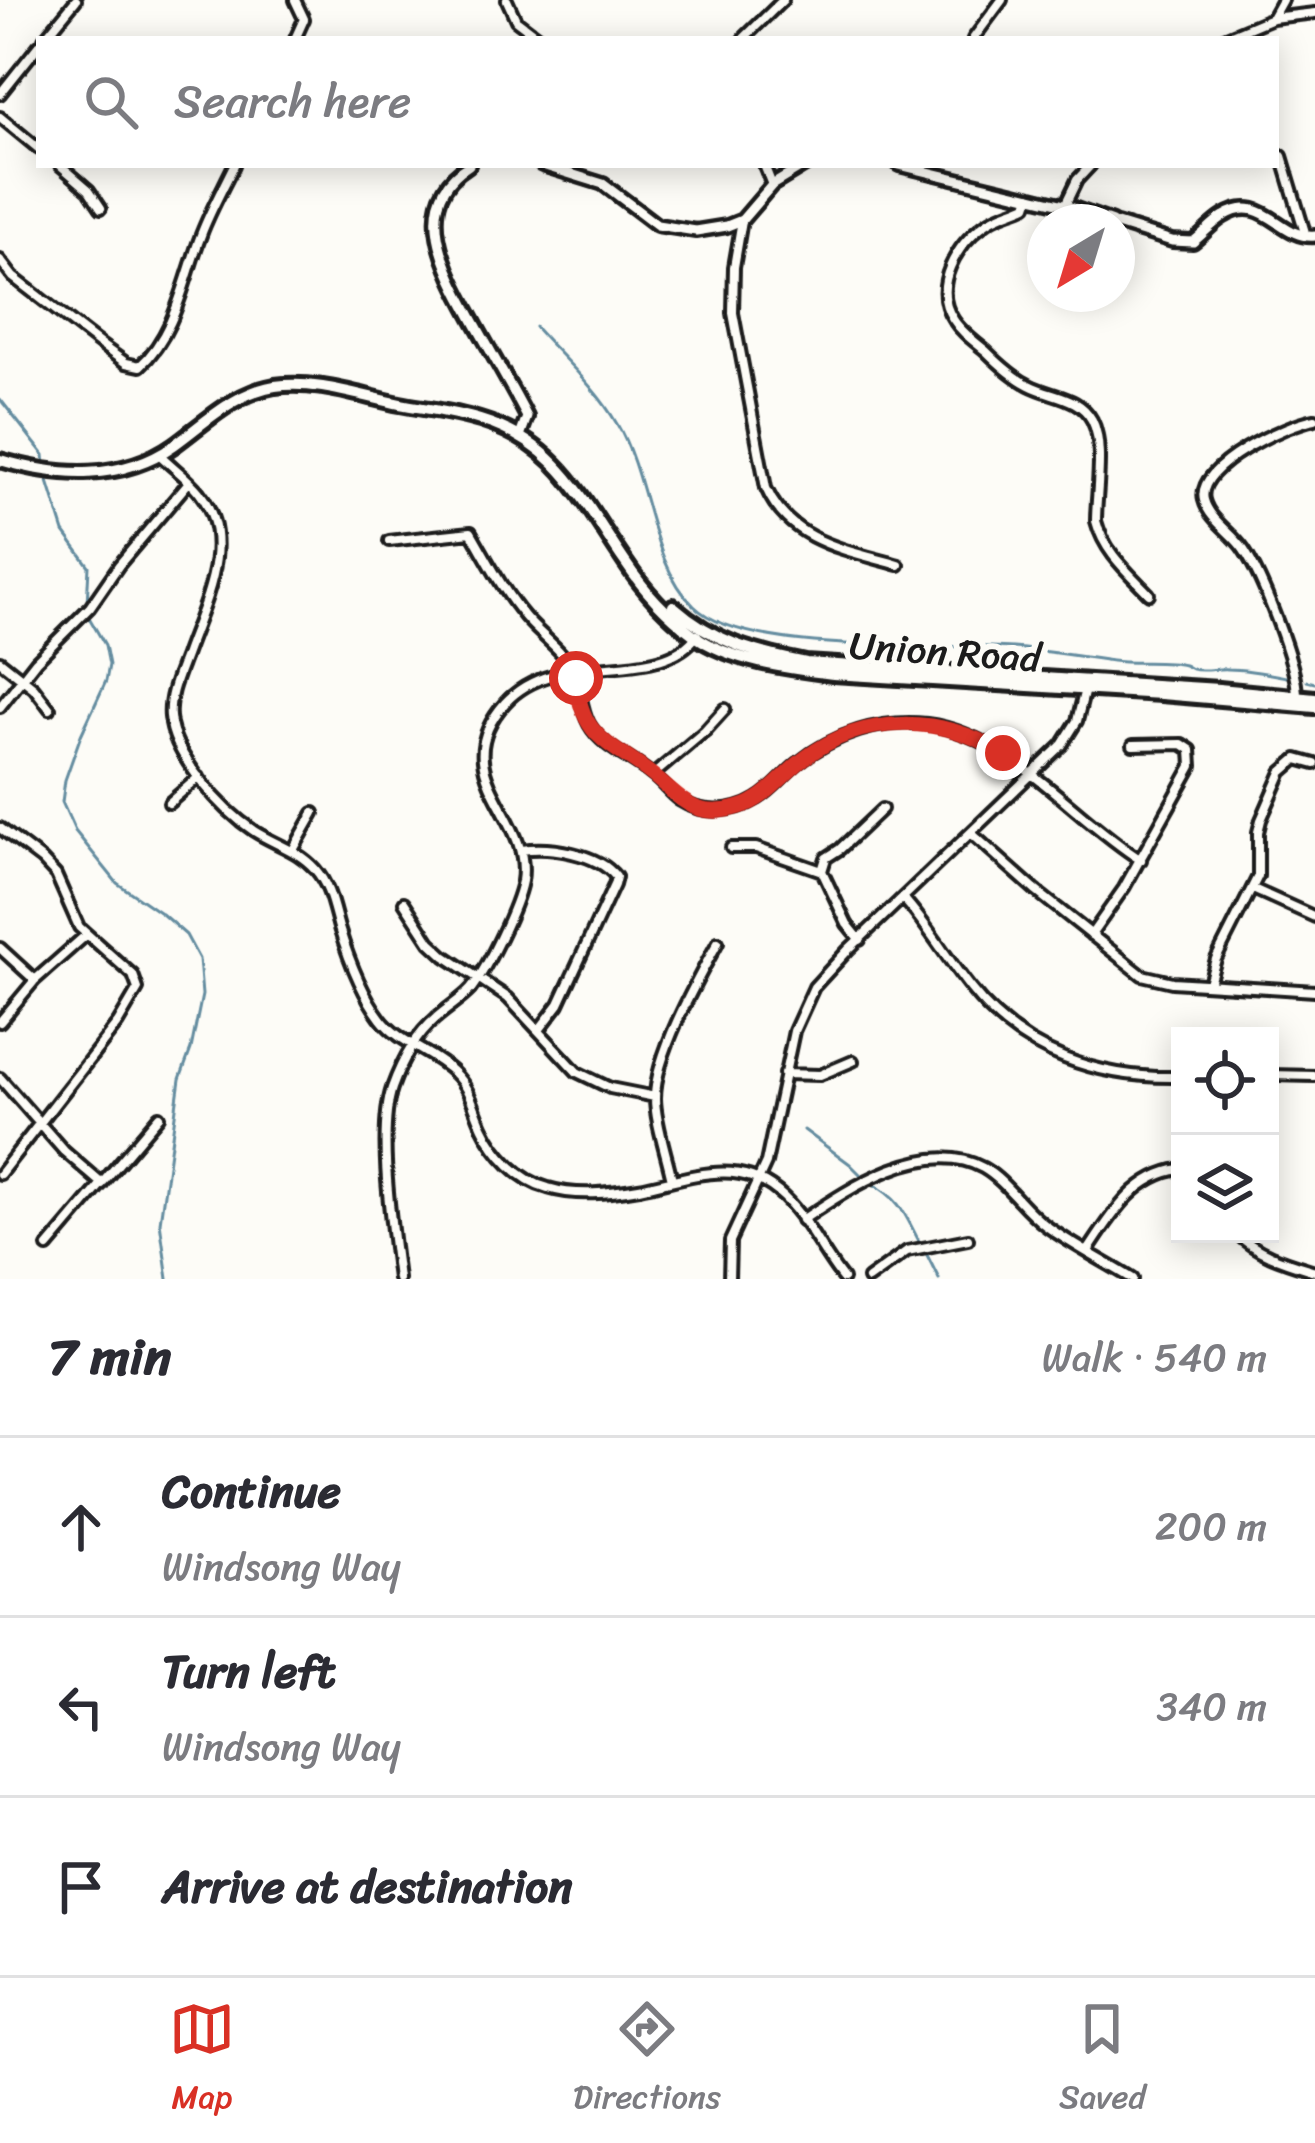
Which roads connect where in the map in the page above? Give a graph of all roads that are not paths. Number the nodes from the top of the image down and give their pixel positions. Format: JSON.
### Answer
{"nodes":[{"id":1,"x":76,"y":0,"type":"edge"},
{"id":2,"x":295,"y":0,"type":"edge"},
{"id":3,"x":507,"y":0,"type":"edge"},
{"id":4,"x":783,"y":0,"type":"edge"},
{"id":5,"x":1002,"y":0,"type":"edge"},
{"id":6,"x":1282,"y":0,"type":"edge"},
{"id":7,"x":1315,"y":13,"type":"edge"},
{"id":8,"x":1272,"y":18,"type":"junction"},
{"id":9,"x":46,"y":36,"type":"edge"},
{"id":10,"x":297,"y":36,"type":"edge"},
{"id":11,"x":537,"y":36,"type":"edge"},
{"id":12,"x":746,"y":36,"type":"edge"},
{"id":13,"x":975,"y":36,"type":"edge"},
{"id":14,"x":1229,"y":36,"type":"edge"},
{"id":15,"x":36,"y":48,"type":"edge"},
{"id":16,"x":0,"y":94,"type":"edge"},
{"id":17,"x":0,"y":117,"type":"edge"},
{"id":18,"x":36,"y":146,"type":"edge"},
{"id":19,"x":1282,"y":156,"type":"dead end"},
{"id":20,"x":67,"y":168,"type":"edge"},
{"id":21,"x":233,"y":168,"type":"edge"},
{"id":22,"x":465,"y":168,"type":"edge"},
{"id":23,"x":552,"y":168,"type":"edge"},
{"id":24,"x":765,"y":168,"type":"edge"},
{"id":25,"x":800,"y":168,"type":"edge"},
{"id":26,"x":912,"y":168,"type":"edge"},
{"id":27,"x":1088,"y":168,"type":"edge"},
{"id":28,"x":772,"y":185,"type":"junction"},
{"id":29,"x":1030,"y":196,"type":"junction"},
{"id":30,"x":1059,"y":204,"type":"edge"},
{"id":31,"x":1066,"y":204,"type":"edge"},
{"id":32,"x":101,"y":208,"type":"dead end"},
{"id":33,"x":742,"y":220,"type":"junction"},
{"id":34,"x":1135,"y":230,"type":"edge"},
{"id":35,"x":1311,"y":237,"type":"edge"},
{"id":36,"x":0,"y":260,"type":"edge"},
{"id":37,"x":1315,"y":419,"type":"edge"},
{"id":38,"x":520,"y":436,"type":"junction"},
{"id":39,"x":160,"y":454,"type":"junction"},
{"id":40,"x":0,"y":460,"type":"edge"},
{"id":41,"x":189,"y":482,"type":"junction"},
{"id":42,"x":389,"y":541,"type":"dead end"},
{"id":43,"x":898,"y":565,"type":"dead end"},
{"id":44,"x":1149,"y":594,"type":"dead end"},
{"id":45,"x":698,"y":633,"type":"junction"},
{"id":46,"x":0,"y":661,"type":"edge"},
{"id":47,"x":573,"y":669,"type":"junction"},
{"id":48,"x":22,"y":679,"type":"junction"},
{"id":49,"x":1085,"y":686,"type":"junction"},
{"id":50,"x":1297,"y":699,"type":"junction"},
{"id":51,"x":1315,"y":702,"type":"edge"},
{"id":52,"x":0,"y":707,"type":"edge"},
{"id":53,"x":50,"y":709,"type":"dead end"},
{"id":54,"x":724,"y":709,"type":"dead end"},
{"id":55,"x":1132,"y":746,"type":"dead end"},
{"id":56,"x":1315,"y":764,"type":"edge"},
{"id":57,"x":653,"y":775,"type":"junction"},
{"id":58,"x":1032,"y":776,"type":"junction"},
{"id":59,"x":199,"y":777,"type":"junction"},
{"id":60,"x":169,"y":803,"type":"dead end"},
{"id":61,"x":882,"y":809,"type":"dead end"},
{"id":62,"x":314,"y":813,"type":"dead end"},
{"id":63,"x":0,"y":828,"type":"edge"},
{"id":64,"x":971,"y":833,"type":"junction"},
{"id":65,"x":731,"y":848,"type":"dead end"},
{"id":66,"x":293,"y":850,"type":"junction"},
{"id":67,"x":521,"y":850,"type":"junction"},
{"id":68,"x":1141,"y":860,"type":"junction"},
{"id":69,"x":822,"y":872,"type":"junction"},
{"id":70,"x":1253,"y":889,"type":"junction"},
{"id":71,"x":903,"y":898,"type":"junction"},
{"id":72,"x":404,"y":902,"type":"dead end"},
{"id":73,"x":1315,"y":917,"type":"edge"},
{"id":74,"x":86,"y":935,"type":"junction"},
{"id":75,"x":1091,"y":935,"type":"junction"},
{"id":76,"x":860,"y":940,"type":"junction"},
{"id":77,"x":718,"y":942,"type":"dead end"},
{"id":78,"x":0,"y":948,"type":"edge"},
{"id":79,"x":479,"y":977,"type":"junction"},
{"id":80,"x":35,"y":980,"type":"junction"},
{"id":81,"x":1209,"y":983,"type":"junction"},
{"id":82,"x":1315,"y":991,"type":"edge"},
{"id":83,"x":0,"y":1022,"type":"edge"},
{"id":84,"x":539,"y":1030,"type":"junction"},
{"id":85,"x":413,"y":1046,"type":"junction"},
{"id":86,"x":853,"y":1061,"type":"dead end"},
{"id":87,"x":784,"y":1074,"type":"junction"},
{"id":88,"x":1279,"y":1075,"type":"edge"},
{"id":89,"x":1315,"y":1076,"type":"edge"},
{"id":90,"x":1171,"y":1077,"type":"edge"},
{"id":91,"x":0,"y":1078,"type":"edge"},
{"id":92,"x":655,"y":1096,"type":"junction"},
{"id":93,"x":159,"y":1116,"type":"dead end"},
{"id":94,"x":40,"y":1123,"type":"junction"},
{"id":95,"x":1171,"y":1171,"type":"edge"},
{"id":96,"x":0,"y":1174,"type":"edge"},
{"id":97,"x":759,"y":1178,"type":"junction"},
{"id":98,"x":672,"y":1180,"type":"junction"},
{"id":99,"x":102,"y":1184,"type":"junction"},
{"id":100,"x":802,"y":1220,"type":"junction"},
{"id":101,"x":968,"y":1239,"type":"dead end"},
{"id":102,"x":1247,"y":1243,"type":"edge"},
{"id":103,"x":48,"y":1247,"type":"dead end"},
{"id":104,"x":1088,"y":1252,"type":"junction"},
{"id":105,"x":1315,"y":1270,"type":"edge"},
{"id":106,"x":398,"y":1279,"type":"edge"},
{"id":107,"x":729,"y":1279,"type":"edge"},
{"id":108,"x":843,"y":1279,"type":"edge"},
{"id":109,"x":868,"y":1279,"type":"edge"},
{"id":110,"x":1133,"y":1279,"type":"edge"}],
"edges":[{"from":1,"to":9,"type":"street"},
{"from":2,"to":10,"type":"street"},
{"from":3,"to":11,"type":"street"},
{"from":4,"to":12,"type":"street"},
{"from":5,"to":13,"type":"street"},
{"from":6,"to":8,"type":"street"},
{"from":7,"to":8,"type":"street"},
{"from":8,"to":14,"type":"street"},
{"from":15,"to":16,"type":"street"},
{"from":17,"to":18,"type":"street"},
{"from":19,"to":35,"type":"street"},
{"from":20,"to":32,"type":"street"},
{"from":21,"to":36,"type":"street"},
{"from":22,"to":38,"type":"street"},
{"from":23,"to":33,"type":"street"},
{"from":24,"to":28,"type":"street"},
{"from":25,"to":28,"type":"street"},
{"from":26,"to":29,"type":"street"},
{"from":27,"to":31,"type":"street"},
{"from":28,"to":33,"type":"street"},
{"from":29,"to":30,"type":"street"},
{"from":29,"to":44,"type":"street"},
{"from":33,"to":43,"type":"street"},
{"from":34,"to":35,"type":"street"},
{"from":37,"to":50,"type":"street"},
{"from":38,"to":39,"type":"main road","name":"Union Road"},
{"from":38,"to":45,"type":"main road","name":"Union Road"},
{"from":39,"to":40,"type":"main road","name":"Union Road"},
{"from":39,"to":41,"type":"street"},
{"from":41,"to":48,"type":"street"},
{"from":41,"to":59,"type":"street"},
{"from":42,"to":47,"type":"street"},
{"from":45,"to":47,"type":"street"},
{"from":45,"to":49,"type":"main road","name":"Union Road"},
{"from":46,"to":48,"type":"street"},
{"from":47,"to":57,"type":"street"},
{"from":47,"to":67,"type":"street"},
{"from":48,"to":52,"type":"street"},
{"from":48,"to":53,"type":"street"},
{"from":49,"to":50,"type":"main road","name":"Union Road"},
{"from":49,"to":58,"type":"street"},
{"from":50,"to":51,"type":"main road","name":"Union Road"},
{"from":54,"to":57,"type":"street"},
{"from":55,"to":68,"type":"street"},
{"from":56,"to":70,"type":"street"},
{"from":57,"to":58,"type":"street"},
{"from":58,"to":64,"type":"street"},
{"from":58,"to":68,"type":"street"},
{"from":59,"to":60,"type":"street"},
{"from":59,"to":66,"type":"street"},
{"from":61,"to":69,"type":"street"},
{"from":62,"to":66,"type":"street"},
{"from":63,"to":74,"type":"street"},
{"from":64,"to":71,"type":"street"},
{"from":64,"to":75,"type":"street"},
{"from":65,"to":69,"type":"street"},
{"from":66,"to":85,"type":"street"},
{"from":67,"to":79,"type":"street"},
{"from":67,"to":84,"type":"street"},
{"from":68,"to":75,"type":"street"},
{"from":69,"to":76,"type":"street"},
{"from":70,"to":73,"type":"street"},
{"from":70,"to":81,"type":"street"},
{"from":71,"to":76,"type":"street"},
{"from":71,"to":90,"type":"street"},
{"from":72,"to":79,"type":"street"},
{"from":74,"to":80,"type":"street"},
{"from":74,"to":94,"type":"street"},
{"from":75,"to":81,"type":"street"},
{"from":76,"to":87,"type":"street"},
{"from":77,"to":92,"type":"street"},
{"from":78,"to":80,"type":"street"},
{"from":79,"to":84,"type":"street"},
{"from":79,"to":85,"type":"street"},
{"from":80,"to":83,"type":"street"},
{"from":81,"to":82,"type":"street"},
{"from":84,"to":92,"type":"street"},
{"from":85,"to":98,"type":"street"},
{"from":85,"to":106,"type":"street"},
{"from":86,"to":87,"type":"street"},
{"from":87,"to":97,"type":"street"},
{"from":88,"to":89,"type":"street"},
{"from":91,"to":94,"type":"street"},
{"from":92,"to":98,"type":"street"},
{"from":93,"to":99,"type":"street"},
{"from":94,"to":96,"type":"street"},
{"from":94,"to":99,"type":"street"},
{"from":95,"to":104,"type":"street"},
{"from":97,"to":98,"type":"street"},
{"from":97,"to":100,"type":"street"},
{"from":97,"to":107,"type":"street"},
{"from":99,"to":103,"type":"street"},
{"from":100,"to":104,"type":"street"},
{"from":100,"to":108,"type":"street"},
{"from":101,"to":109,"type":"street"},
{"from":102,"to":105,"type":"street"},
{"from":104,"to":110,"type":"street"}]}
